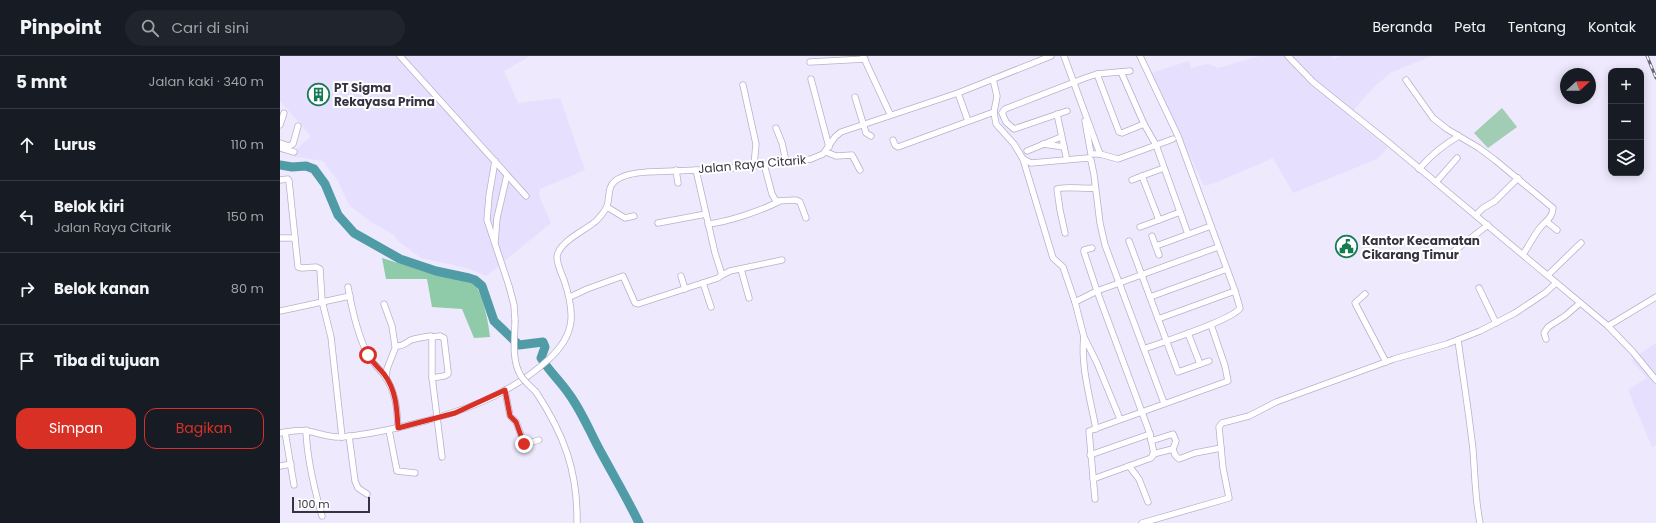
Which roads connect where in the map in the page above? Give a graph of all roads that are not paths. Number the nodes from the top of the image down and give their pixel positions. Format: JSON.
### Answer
{"nodes":[{"id":1,"x":400,"y":56,"type":"edge"},
{"id":2,"x":1051,"y":56,"type":"edge"},
{"id":3,"x":1064,"y":56,"type":"edge"},
{"id":4,"x":1140,"y":56,"type":"edge"},
{"id":5,"x":1288,"y":56,"type":"edge"},
{"id":6,"x":864,"y":58,"type":"edge"},
{"id":7,"x":810,"y":62,"type":"dead end"},
{"id":8,"x":1130,"y":71,"type":"dead end"},
{"id":9,"x":1121,"y":72,"type":"junction"},
{"id":10,"x":1097,"y":74,"type":"junction"},
{"id":11,"x":993,"y":79,"type":"junction"},
{"id":12,"x":811,"y":80,"type":"dead end"},
{"id":13,"x":1406,"y":80,"type":"dead end"},
{"id":14,"x":1074,"y":82,"type":"junction"},
{"id":15,"x":743,"y":84,"type":"dead end"},
{"id":16,"x":958,"y":93,"type":"junction"},
{"id":17,"x":855,"y":97,"type":"dead end"},
{"id":18,"x":1082,"y":105,"type":"junction"},
{"id":19,"x":1067,"y":111,"type":"dead end"},
{"id":20,"x":284,"y":112,"type":"dead end"},
{"id":21,"x":994,"y":112,"type":"junction"},
{"id":22,"x":890,"y":114,"type":"junction"},
{"id":23,"x":1057,"y":114,"type":"junction"},
{"id":24,"x":968,"y":122,"type":"junction"},
{"id":25,"x":862,"y":124,"type":"junction"},
{"id":26,"x":1144,"y":124,"type":"junction"},
{"id":27,"x":280,"y":126,"type":"edge"},
{"id":28,"x":298,"y":126,"type":"dead end"},
{"id":29,"x":776,"y":128,"type":"dead end"},
{"id":30,"x":871,"y":136,"type":"dead end"},
{"id":31,"x":1458,"y":136,"type":"junction"},
{"id":32,"x":1061,"y":137,"type":"junction"},
{"id":33,"x":1173,"y":139,"type":"dead end"},
{"id":34,"x":893,"y":140,"type":"dead end"},
{"id":35,"x":280,"y":143,"type":"edge"},
{"id":36,"x":1043,"y":144,"type":"junction"},
{"id":37,"x":1156,"y":145,"type":"junction"},
{"id":38,"x":1064,"y":147,"type":"junction"},
{"id":39,"x":280,"y":148,"type":"edge"},
{"id":40,"x":828,"y":149,"type":"junction"},
{"id":41,"x":1027,"y":151,"type":"dead end"},
{"id":42,"x":294,"y":152,"type":"dead end"},
{"id":43,"x":1100,"y":154,"type":"junction"},
{"id":44,"x":1066,"y":156,"type":"dead end"},
{"id":45,"x":1023,"y":158,"type":"junction"},
{"id":46,"x":1457,"y":158,"type":"dead end"},
{"id":47,"x":495,"y":161,"type":"junction"},
{"id":48,"x":786,"y":161,"type":"junction"},
{"id":49,"x":764,"y":164,"type":"junction"},
{"id":50,"x":754,"y":165,"type":"junction"},
{"id":51,"x":1164,"y":168,"type":"junction"},
{"id":52,"x":1420,"y":169,"type":"junction"},
{"id":53,"x":676,"y":170,"type":"junction"},
{"id":54,"x":696,"y":170,"type":"junction"},
{"id":55,"x":860,"y":170,"type":"dead end"},
{"id":56,"x":507,"y":175,"type":"junction"},
{"id":57,"x":1142,"y":176,"type":"junction"},
{"id":58,"x":1518,"y":178,"type":"junction"},
{"id":59,"x":280,"y":180,"type":"edge"},
{"id":60,"x":1132,"y":180,"type":"dead end"},
{"id":61,"x":1436,"y":182,"type":"junction"},
{"id":62,"x":678,"y":183,"type":"dead end"},
{"id":63,"x":1096,"y":188,"type":"junction"},
{"id":64,"x":526,"y":196,"type":"dead end"},
{"id":65,"x":778,"y":202,"type":"junction"},
{"id":66,"x":606,"y":207,"type":"junction"},
{"id":67,"x":1180,"y":212,"type":"junction"},
{"id":68,"x":706,"y":214,"type":"junction"},
{"id":69,"x":1476,"y":215,"type":"junction"},
{"id":70,"x":634,"y":216,"type":"dead end"},
{"id":71,"x":806,"y":218,"type":"dead end"},
{"id":72,"x":1159,"y":220,"type":"junction"},
{"id":73,"x":1547,"y":222,"type":"junction"},
{"id":74,"x":658,"y":223,"type":"dead end"},
{"id":75,"x":708,"y":224,"type":"junction"},
{"id":76,"x":1211,"y":226,"type":"junction"},
{"id":77,"x":1488,"y":226,"type":"junction"},
{"id":78,"x":1140,"y":227,"type":"dead end"},
{"id":79,"x":1557,"y":230,"type":"dead end"},
{"id":80,"x":1065,"y":233,"type":"dead end"},
{"id":81,"x":1188,"y":234,"type":"junction"},
{"id":82,"x":1152,"y":236,"type":"dead end"},
{"id":83,"x":280,"y":238,"type":"edge"},
{"id":84,"x":295,"y":238,"type":"junction"},
{"id":85,"x":1129,"y":241,"type":"dead end"},
{"id":86,"x":1581,"y":243,"type":"dead end"},
{"id":87,"x":495,"y":244,"type":"junction"},
{"id":88,"x":1156,"y":246,"type":"junction"},
{"id":89,"x":1218,"y":247,"type":"junction"},
{"id":90,"x":1092,"y":248,"type":"dead end"},
{"id":91,"x":1454,"y":251,"type":"dead end"},
{"id":92,"x":1523,"y":254,"type":"junction"},
{"id":93,"x":1159,"y":255,"type":"dead end"},
{"id":94,"x":782,"y":260,"type":"dead end"},
{"id":95,"x":1227,"y":268,"type":"junction"},
{"id":96,"x":741,"y":269,"type":"junction"},
{"id":97,"x":722,"y":275,"type":"junction"},
{"id":98,"x":1142,"y":275,"type":"junction"},
{"id":99,"x":1548,"y":275,"type":"junction"},
{"id":100,"x":681,"y":276,"type":"dead end"},
{"id":101,"x":703,"y":283,"type":"junction"},
{"id":102,"x":1119,"y":283,"type":"junction"},
{"id":103,"x":1556,"y":283,"type":"junction"},
{"id":104,"x":348,"y":287,"type":"dead end"},
{"id":105,"x":1479,"y":288,"type":"dead end"},
{"id":106,"x":685,"y":289,"type":"junction"},
{"id":107,"x":1097,"y":291,"type":"junction"},
{"id":108,"x":1235,"y":291,"type":"junction"},
{"id":109,"x":1365,"y":294,"type":"dead end"},
{"id":110,"x":350,"y":296,"type":"junction"},
{"id":111,"x":570,"y":297,"type":"junction"},
{"id":112,"x":1150,"y":297,"type":"junction"},
{"id":113,"x":1656,"y":297,"type":"edge"},
{"id":114,"x":749,"y":298,"type":"dead end"},
{"id":115,"x":322,"y":301,"type":"junction"},
{"id":116,"x":1075,"y":302,"type":"junction"},
{"id":117,"x":1580,"y":303,"type":"junction"},
{"id":118,"x":384,"y":304,"type":"dead end"},
{"id":119,"x":711,"y":307,"type":"dead end"},
{"id":120,"x":280,"y":311,"type":"edge"},
{"id":121,"x":1158,"y":319,"type":"junction"},
{"id":122,"x":1496,"y":323,"type":"junction"},
{"id":123,"x":1211,"y":324,"type":"junction"},
{"id":124,"x":1608,"y":326,"type":"junction"},
{"id":125,"x":1188,"y":333,"type":"junction"},
{"id":126,"x":432,"y":337,"type":"junction"},
{"id":127,"x":1084,"y":337,"type":"junction"},
{"id":128,"x":1458,"y":340,"type":"junction"},
{"id":129,"x":1546,"y":340,"type":"dead end"},
{"id":130,"x":1166,"y":341,"type":"junction"},
{"id":131,"x":396,"y":346,"type":"junction"},
{"id":132,"x":1144,"y":349,"type":"junction"},
{"id":133,"x":1209,"y":361,"type":"dead end"},
{"id":134,"x":1386,"y":362,"type":"junction"},
{"id":135,"x":1200,"y":364,"type":"junction"},
{"id":136,"x":386,"y":378,"type":"junction"},
{"id":137,"x":432,"y":378,"type":"junction"},
{"id":138,"x":1656,"y":380,"type":"edge"},
{"id":139,"x":505,"y":390,"type":"junction"},
{"id":140,"x":1164,"y":403,"type":"junction"},
{"id":141,"x":1142,"y":411,"type":"junction"},
{"id":142,"x":437,"y":419,"type":"junction"},
{"id":143,"x":1120,"y":419,"type":"junction"},
{"id":144,"x":398,"y":428,"type":"junction"},
{"id":145,"x":1096,"y":428,"type":"junction"},
{"id":146,"x":306,"y":430,"type":"junction"},
{"id":147,"x":389,"y":430,"type":"junction"},
{"id":148,"x":283,"y":432,"type":"edge"},
{"id":149,"x":1150,"y":434,"type":"junction"},
{"id":150,"x":349,"y":436,"type":"junction"},
{"id":151,"x":342,"y":437,"type":"junction"},
{"id":152,"x":539,"y":440,"type":"dead end"},
{"id":153,"x":1151,"y":441,"type":"junction"},
{"id":154,"x":1220,"y":448,"type":"junction"},
{"id":155,"x":1173,"y":449,"type":"junction"},
{"id":156,"x":1153,"y":454,"type":"junction"},
{"id":157,"x":1090,"y":455,"type":"junction"},
{"id":158,"x":442,"y":457,"type":"dead end"},
{"id":159,"x":290,"y":464,"type":"junction"},
{"id":160,"x":280,"y":466,"type":"edge"},
{"id":161,"x":1129,"y":466,"type":"junction"},
{"id":162,"x":415,"y":473,"type":"dead end"},
{"id":163,"x":1092,"y":479,"type":"junction"},
{"id":164,"x":294,"y":485,"type":"dead end"},
{"id":165,"x":367,"y":494,"type":"dead end"},
{"id":166,"x":1095,"y":499,"type":"dead end"},
{"id":167,"x":1148,"y":502,"type":"dead end"},
{"id":168,"x":322,"y":516,"type":"dead end"},
{"id":169,"x":577,"y":523,"type":"edge"},
{"id":170,"x":1142,"y":523,"type":"edge"},
{"id":171,"x":1480,"y":523,"type":"edge"}],
"edges":[{"from":1,"to":47,"type":"street"},
{"from":2,"to":11,"type":"street"},
{"from":3,"to":14,"type":"street"},
{"from":4,"to":76,"type":"street"},
{"from":5,"to":52,"type":"street"},
{"from":6,"to":7,"type":"street"},
{"from":6,"to":22,"type":"street"},
{"from":8,"to":9,"type":"street"},
{"from":9,"to":10,"type":"street"},
{"from":9,"to":26,"type":"street"},
{"from":10,"to":14,"type":"street"},
{"from":10,"to":26,"type":"street"},
{"from":11,"to":16,"type":"street"},
{"from":11,"to":21,"type":"street"},
{"from":12,"to":40,"type":"street"},
{"from":13,"to":31,"type":"street"},
{"from":14,"to":18,"type":"street"},
{"from":14,"to":23,"type":"street"},
{"from":15,"to":50,"type":"street"},
{"from":16,"to":22,"type":"street"},
{"from":16,"to":24,"type":"street"},
{"from":17,"to":25,"type":"street"},
{"from":18,"to":43,"type":"street"},
{"from":18,"to":43,"type":"street"},
{"from":19,"to":23,"type":"street"},
{"from":20,"to":27,"type":"street"},
{"from":21,"to":24,"type":"street"},
{"from":21,"to":45,"type":"street"},
{"from":22,"to":25,"type":"street"},
{"from":23,"to":32,"type":"street"},
{"from":24,"to":34,"type":"street"},
{"from":25,"to":30,"type":"street"},
{"from":25,"to":40,"type":"street"},
{"from":26,"to":37,"type":"street"},
{"from":28,"to":35,"type":"street"},
{"from":29,"to":48,"type":"street"},
{"from":31,"to":52,"type":"street"},
{"from":31,"to":58,"type":"street"},
{"from":32,"to":36,"type":"street"},
{"from":32,"to":38,"type":"street"},
{"from":33,"to":37,"type":"street"},
{"from":36,"to":38,"type":"street"},
{"from":36,"to":41,"type":"street"},
{"from":37,"to":43,"type":"street"},
{"from":37,"to":51,"type":"street"},
{"from":38,"to":44,"type":"street"},
{"from":39,"to":42,"type":"street"},
{"from":40,"to":48,"type":"street","name":"Jalan Raya Citarik"},
{"from":40,"to":55,"type":"street"},
{"from":45,"to":63,"type":"street"},
{"from":45,"to":116,"type":"street"},
{"from":46,"to":61,"type":"street"},
{"from":47,"to":56,"type":"street"},
{"from":47,"to":87,"type":"street"},
{"from":48,"to":49,"type":"street","name":"Jalan Raya Citarik"},
{"from":49,"to":50,"type":"street","name":"Jalan Raya Citarik"},
{"from":49,"to":65,"type":"street"},
{"from":50,"to":54,"type":"street","name":"Jalan Raya Citarik"},
{"from":51,"to":57,"type":"street"},
{"from":51,"to":67,"type":"street"},
{"from":52,"to":61,"type":"street"},
{"from":53,"to":54,"type":"street","name":"Jalan Raya Citarik"},
{"from":53,"to":62,"type":"street"},
{"from":53,"to":66,"type":"street","name":"Jalan Raya Citarik"},
{"from":54,"to":68,"type":"street"},
{"from":56,"to":64,"type":"street"},
{"from":56,"to":87,"type":"street"},
{"from":57,"to":60,"type":"street"},
{"from":57,"to":72,"type":"street"},
{"from":58,"to":69,"type":"street"},
{"from":58,"to":73,"type":"street"},
{"from":59,"to":84,"type":"street"},
{"from":61,"to":69,"type":"street"},
{"from":63,"to":80,"type":"street"},
{"from":63,"to":102,"type":"street"},
{"from":65,"to":71,"type":"street"},
{"from":65,"to":75,"type":"street"},
{"from":66,"to":70,"type":"street"},
{"from":66,"to":111,"type":"street","name":"Jalan Raya Citarik"},
{"from":67,"to":72,"type":"street"},
{"from":67,"to":81,"type":"street"},
{"from":68,"to":74,"type":"street"},
{"from":68,"to":75,"type":"street"},
{"from":69,"to":77,"type":"street"},
{"from":72,"to":78,"type":"street"},
{"from":73,"to":79,"type":"street"},
{"from":73,"to":92,"type":"street"},
{"from":75,"to":97,"type":"street"},
{"from":76,"to":81,"type":"street"},
{"from":76,"to":89,"type":"street"},
{"from":77,"to":91,"type":"street"},
{"from":77,"to":92,"type":"street"},
{"from":81,"to":88,"type":"street"},
{"from":82,"to":88,"type":"street"},
{"from":83,"to":84,"type":"street"},
{"from":84,"to":115,"type":"street"},
{"from":85,"to":98,"type":"street"},
{"from":86,"to":99,"type":"street"},
{"from":87,"to":169,"type":"street","bridge":true},
{"from":88,"to":93,"type":"street"},
{"from":89,"to":95,"type":"street"},
{"from":89,"to":98,"type":"street"},
{"from":90,"to":107,"type":"street"},
{"from":92,"to":99,"type":"street"},
{"from":94,"to":96,"type":"street"},
{"from":95,"to":108,"type":"street"},
{"from":95,"to":112,"type":"street"},
{"from":96,"to":97,"type":"street"},
{"from":96,"to":114,"type":"street"},
{"from":97,"to":101,"type":"street"},
{"from":98,"to":102,"type":"street"},
{"from":98,"to":112,"type":"street"},
{"from":99,"to":103,"type":"street"},
{"from":100,"to":106,"type":"street"},
{"from":101,"to":106,"type":"street"},
{"from":101,"to":119,"type":"street"},
{"from":102,"to":107,"type":"street"},
{"from":102,"to":132,"type":"street"},
{"from":103,"to":117,"type":"street"},
{"from":103,"to":122,"type":"street"},
{"from":104,"to":110,"type":"street"},
{"from":105,"to":122,"type":"street"},
{"from":106,"to":111,"type":"street"},
{"from":107,"to":116,"type":"street"},
{"from":107,"to":141,"type":"street"},
{"from":108,"to":121,"type":"street"},
{"from":108,"to":123,"type":"street"},
{"from":109,"to":134,"type":"street"},
{"from":110,"to":115,"type":"street"},
{"from":110,"to":136,"type":"street"},
{"from":111,"to":139,"type":"street","name":"Jalan Raya Citarik"},
{"from":112,"to":121,"type":"street"},
{"from":113,"to":124,"type":"street"},
{"from":115,"to":120,"type":"street"},
{"from":115,"to":151,"type":"street"},
{"from":116,"to":127,"type":"street"},
{"from":117,"to":124,"type":"street"},
{"from":117,"to":129,"type":"street"},
{"from":118,"to":131,"type":"street"},
{"from":121,"to":130,"type":"street"},
{"from":122,"to":128,"type":"street"},
{"from":123,"to":125,"type":"street"},
{"from":123,"to":140,"type":"street"},
{"from":124,"to":138,"type":"street"},
{"from":125,"to":130,"type":"street"},
{"from":125,"to":135,"type":"street"},
{"from":126,"to":131,"type":"street"},
{"from":126,"to":137,"type":"street"},
{"from":126,"to":137,"type":"street"},
{"from":127,"to":143,"type":"street"},
{"from":127,"to":145,"type":"street"},
{"from":128,"to":134,"type":"street"},
{"from":128,"to":171,"type":"street"},
{"from":130,"to":132,"type":"street"},
{"from":130,"to":135,"type":"street"},
{"from":131,"to":136,"type":"street"},
{"from":132,"to":140,"type":"street"},
{"from":133,"to":135,"type":"street"},
{"from":134,"to":154,"type":"street"},
{"from":136,"to":144,"type":"street"},
{"from":137,"to":142,"type":"street"},
{"from":139,"to":142,"type":"street"},
{"from":139,"to":152,"type":"street"},
{"from":140,"to":141,"type":"street"},
{"from":141,"to":143,"type":"street"},
{"from":141,"to":149,"type":"street"},
{"from":142,"to":144,"type":"street"},
{"from":142,"to":158,"type":"street"},
{"from":143,"to":145,"type":"street"},
{"from":144,"to":147,"type":"street"},
{"from":145,"to":157,"type":"street"},
{"from":146,"to":148,"type":"street"},
{"from":146,"to":151,"type":"street"},
{"from":146,"to":168,"type":"street"},
{"from":147,"to":150,"type":"street"},
{"from":147,"to":162,"type":"street"},
{"from":148,"to":159,"type":"street"},
{"from":149,"to":153,"type":"street"},
{"from":149,"to":157,"type":"street"},
{"from":150,"to":151,"type":"street"},
{"from":150,"to":165,"type":"street"},
{"from":153,"to":155,"type":"street"},
{"from":153,"to":156,"type":"street"},
{"from":154,"to":155,"type":"street"},
{"from":154,"to":170,"type":"street"},
{"from":155,"to":156,"type":"street"},
{"from":156,"to":161,"type":"street"},
{"from":157,"to":163,"type":"street"},
{"from":159,"to":160,"type":"street"},
{"from":159,"to":164,"type":"street"},
{"from":161,"to":163,"type":"street"},
{"from":161,"to":167,"type":"street"},
{"from":163,"to":166,"type":"street"}]}
